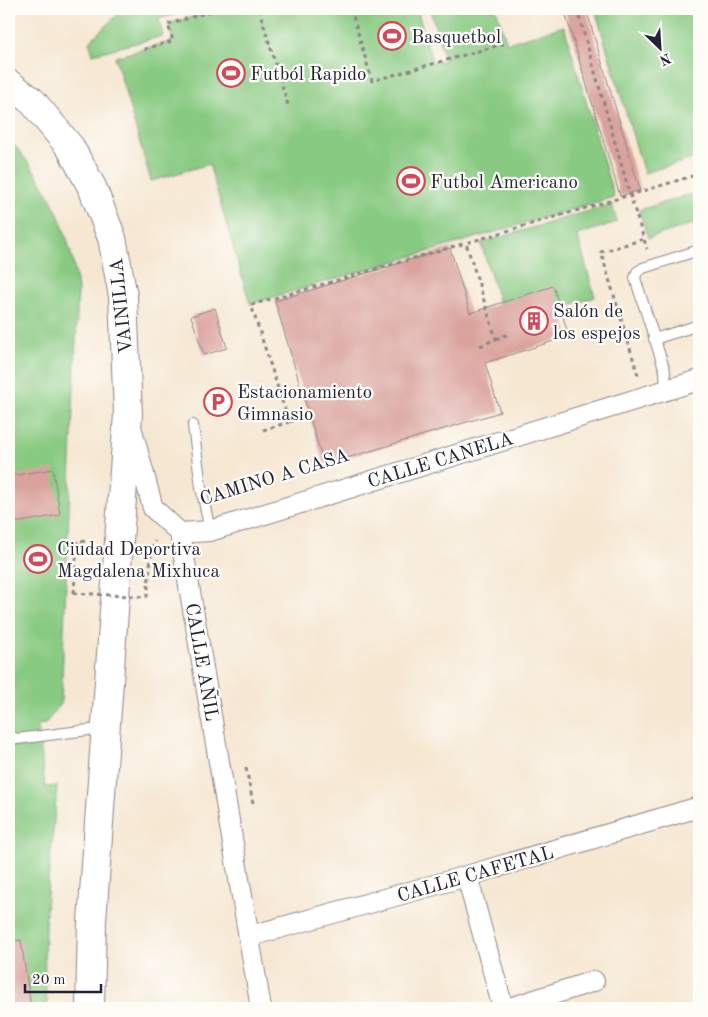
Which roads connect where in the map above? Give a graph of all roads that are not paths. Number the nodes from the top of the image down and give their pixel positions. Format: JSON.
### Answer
{"nodes":[{"id":1,"x":9,"y":84,"type":"edge"},
{"id":2,"x":699,"y":250,"type":"edge"},
{"id":3,"x":699,"y":325,"type":"edge"},
{"id":4,"x":654,"y":339,"type":"junction"},
{"id":5,"x":699,"y":380,"type":"edge"},
{"id":6,"x":666,"y":390,"type":"junction"},
{"id":7,"x":128,"y":414,"type":"junction"},
{"id":8,"x":194,"y":425,"type":"dead end"},
{"id":9,"x":210,"y":531,"type":"junction"},
{"id":10,"x":180,"y":534,"type":"junction"},
{"id":11,"x":105,"y":728,"type":"junction"},
{"id":12,"x":9,"y":736,"type":"edge"},
{"id":13,"x":699,"y":807,"type":"edge"},
{"id":14,"x":467,"y":876,"type":"junction"},
{"id":15,"x":250,"y":936,"type":"junction"},
{"id":16,"x":594,"y":981,"type":"dead end"},
{"id":17,"x":90,"y":1008,"type":"edge"},
{"id":18,"x":261,"y":1008,"type":"edge"},
{"id":19,"x":503,"y":1008,"type":"edge"},
{"id":20,"x":510,"y":1008,"type":"edge"}],
"edges":[{"from":1,"to":7,"type":"main road","name":"VAINILLA"},
{"from":2,"to":4,"type":"lane"},
{"from":3,"to":4,"type":"lane"},
{"from":4,"to":6,"type":"lane"},
{"from":5,"to":6,"type":"street","name":"CALLE CANELA"},
{"from":6,"to":9,"type":"street","name":"CALLE CANELA"},
{"from":7,"to":10,"type":"street"},
{"from":7,"to":11,"type":"main road"},
{"from":8,"to":9,"type":"lane"},
{"from":9,"to":10,"type":"street","name":"CALLE CANELA"},
{"from":10,"to":15,"type":"street","name":"CALLE AÑIL"},
{"from":11,"to":12,"type":"lane"},
{"from":11,"to":17,"type":"main road"},
{"from":13,"to":14,"type":"street","name":"CALLE CAFETAL"},
{"from":14,"to":15,"type":"street","name":"CALLE CAFETAL"},
{"from":14,"to":19,"type":"street"},
{"from":15,"to":18,"type":"street","name":"CALLE AÑIL"},
{"from":16,"to":20,"type":"street"}]}
